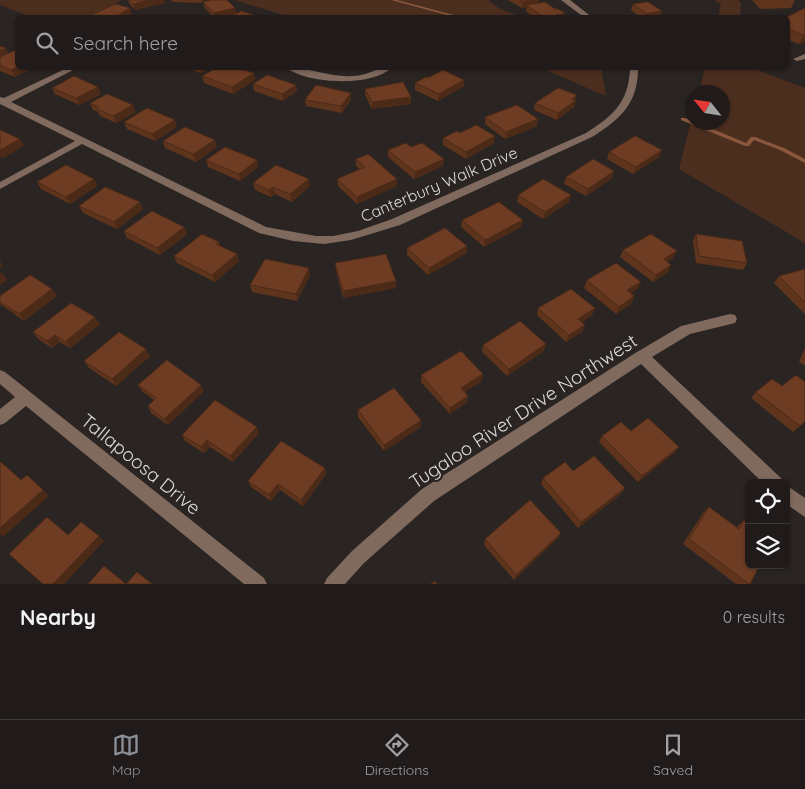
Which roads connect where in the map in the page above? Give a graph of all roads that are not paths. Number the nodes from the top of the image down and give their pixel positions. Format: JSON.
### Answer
{"nodes":[{"id":1,"x":565,"y":0,"type":"edge"},
{"id":2,"x":586,"y":15,"type":"edge"},
{"id":3,"x":70,"y":70,"type":"edge"},
{"id":4,"x":298,"y":70,"type":"edge"},
{"id":5,"x":385,"y":70,"type":"edge"},
{"id":6,"x":634,"y":70,"type":"edge"},
{"id":7,"x":1,"y":101,"type":"edge"},
{"id":8,"x":81,"y":141,"type":"junction"},
{"id":9,"x":0,"y":186,"type":"edge"},
{"id":10,"x":730,"y":319,"type":"dead end"},
{"id":11,"x":642,"y":356,"type":"junction"},
{"id":12,"x":0,"y":376,"type":"edge"},
{"id":13,"x":26,"y":397,"type":"junction"},
{"id":14,"x":0,"y":418,"type":"edge"},
{"id":15,"x":771,"y":479,"type":"edge"},
{"id":16,"x":790,"y":496,"type":"edge"},
{"id":17,"x":805,"y":509,"type":"edge"},
{"id":18,"x":258,"y":584,"type":"edge"},
{"id":19,"x":333,"y":584,"type":"edge"}],
"edges":[{"from":1,"to":2,"type":"street"},
{"from":3,"to":7,"type":"street"},
{"from":4,"to":5,"type":"street"},
{"from":6,"to":8,"type":"street","name":"Canterbury Walk Drive"},
{"from":7,"to":8,"type":"street","name":"Canterbury Walk Drive"},
{"from":8,"to":9,"type":"street"},
{"from":10,"to":11,"type":"street","name":"Tugaloo River Drive Northwest"},
{"from":11,"to":15,"type":"street"},
{"from":11,"to":19,"type":"street","name":"Tugaloo River Drive Northwest"},
{"from":12,"to":13,"type":"street","name":"Tallapoosa Drive"},
{"from":13,"to":14,"type":"street"},
{"from":13,"to":18,"type":"street","name":"Tallapoosa Drive"},
{"from":16,"to":17,"type":"street"}]}
